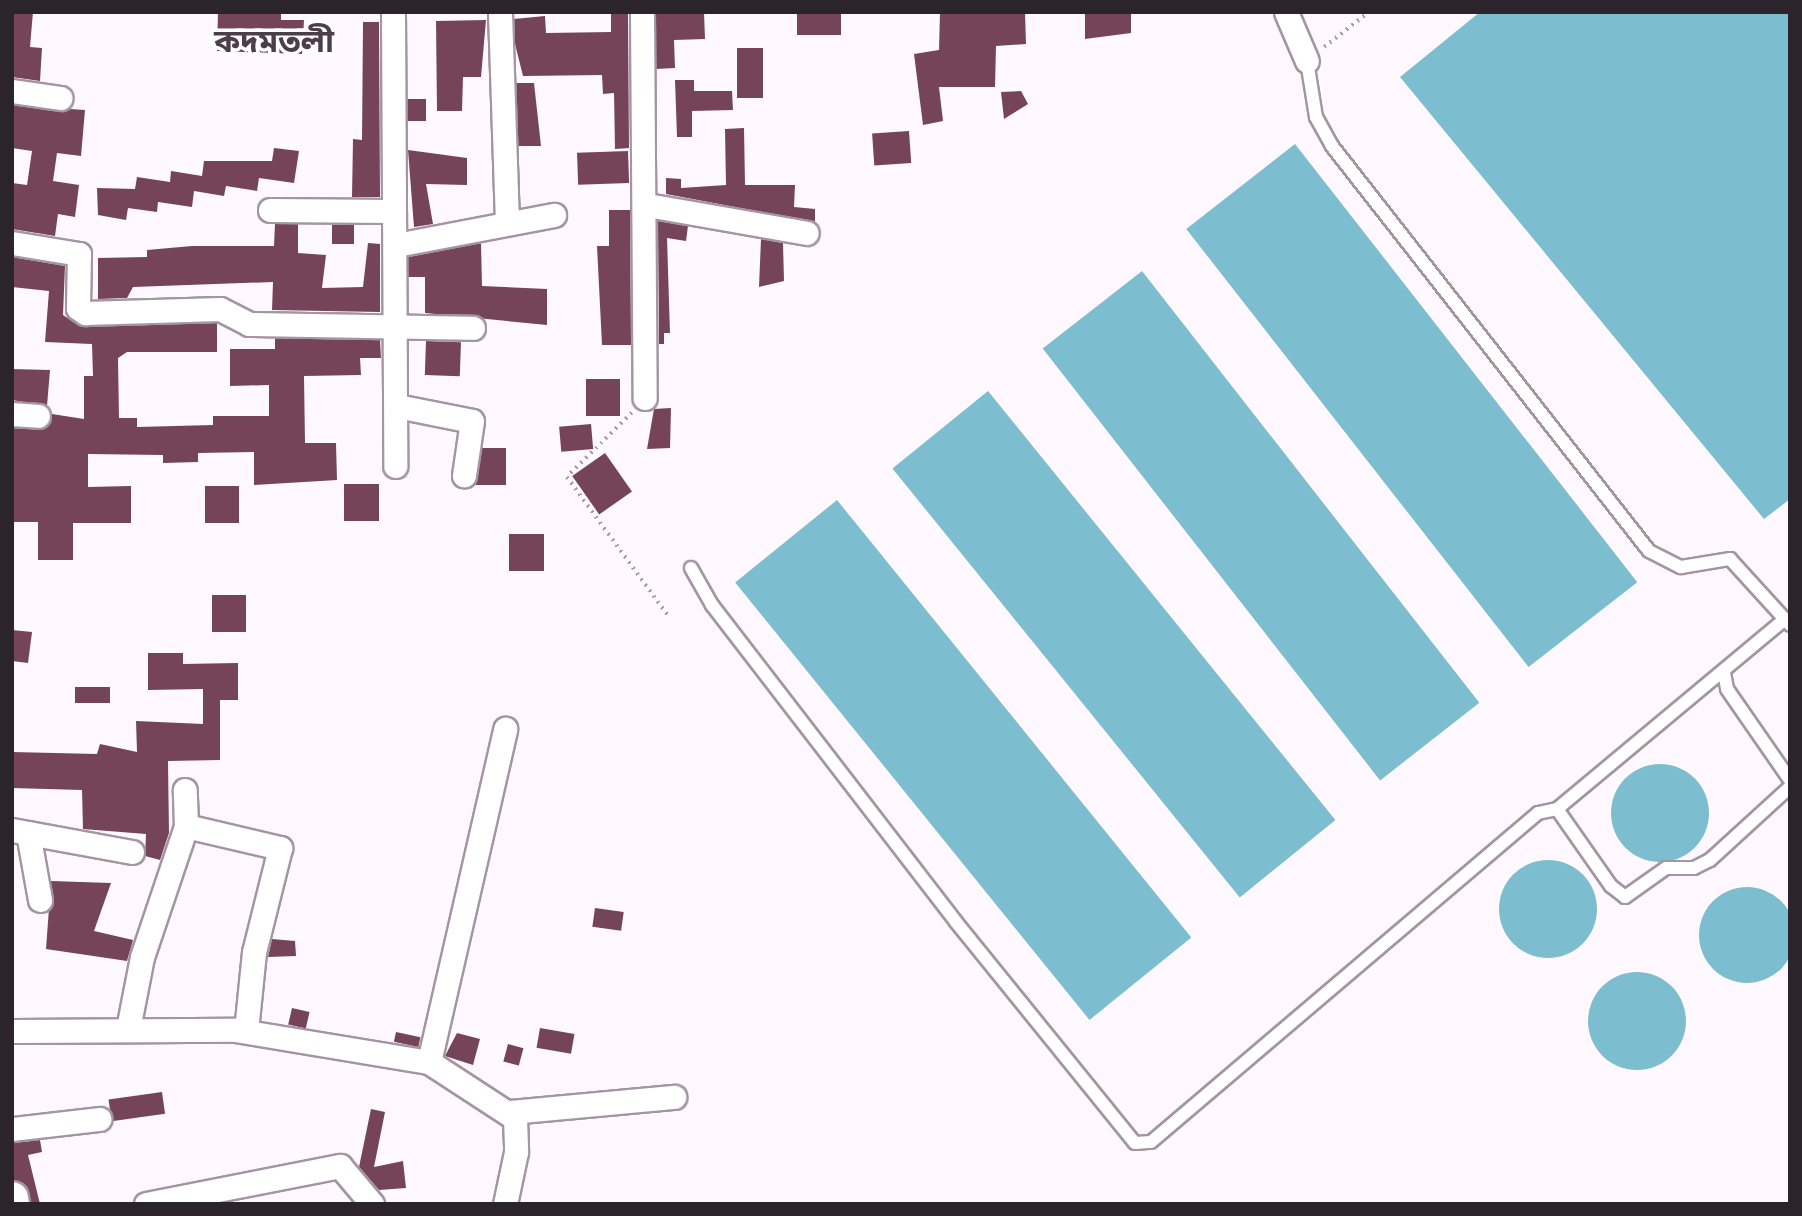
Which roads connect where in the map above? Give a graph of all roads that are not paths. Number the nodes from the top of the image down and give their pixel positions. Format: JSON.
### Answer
{"nodes":[{"id":1,"x":393,"y":12,"type":"edge"},
{"id":2,"x":500,"y":12,"type":"edge"},
{"id":3,"x":642,"y":12,"type":"edge"},
{"id":4,"x":1286,"y":12,"type":"edge"},
{"id":5,"x":1307,"y":61,"type":"joint"},
{"id":6,"x":12,"y":91,"type":"edge"},
{"id":7,"x":60,"y":97,"type":"dead end"},
{"id":8,"x":647,"y":205,"type":"junction"},
{"id":9,"x":270,"y":210,"type":"dead end"},
{"id":10,"x":391,"y":211,"type":"junction"},
{"id":11,"x":554,"y":215,"type":"dead end"},
{"id":12,"x":507,"y":223,"type":"junction"},
{"id":13,"x":807,"y":233,"type":"dead end"},
{"id":14,"x":12,"y":243,"type":"edge"},
{"id":15,"x":396,"y":245,"type":"junction"},
{"id":16,"x":398,"y":325,"type":"junction"},
{"id":17,"x":473,"y":328,"type":"dead end"},
{"id":18,"x":645,"y":398,"type":"road end"},
{"id":19,"x":397,"y":406,"type":"junction"},
{"id":20,"x":12,"y":414,"type":"edge"},
{"id":21,"x":37,"y":416,"type":"dead end"},
{"id":22,"x":395,"y":466,"type":"dead end"},
{"id":23,"x":464,"y":475,"type":"dead end"},
{"id":24,"x":691,"y":568,"type":"dead end"},
{"id":25,"x":1787,"y":622,"type":"edge"},
{"id":26,"x":1724,"y":674,"type":"junction"},
{"id":27,"x":505,"y":729,"type":"dead end"},
{"id":28,"x":1790,"y":780,"type":"edge"},
{"id":29,"x":1790,"y":787,"type":"edge"},
{"id":30,"x":185,"y":790,"type":"dead end"},
{"id":31,"x":1557,"y":808,"type":"junction"},
{"id":32,"x":186,"y":826,"type":"junction"},
{"id":33,"x":20,"y":831,"type":"edge"},
{"id":34,"x":132,"y":852,"type":"dead end"},
{"id":35,"x":40,"y":900,"type":"dead end"},
{"id":36,"x":128,"y":1029,"type":"junction"},
{"id":37,"x":12,"y":1031,"type":"edge"},
{"id":38,"x":246,"y":1031,"type":"junction"},
{"id":39,"x":429,"y":1062,"type":"junction"},
{"id":40,"x":674,"y":1097,"type":"dead end"},
{"id":41,"x":511,"y":1112,"type":"junction"},
{"id":42,"x":99,"y":1119,"type":"dead end"},
{"id":43,"x":12,"y":1129,"type":"edge"},
{"id":44,"x":12,"y":1198,"type":"edge"},
{"id":45,"x":13,"y":1204,"type":"edge"},
{"id":46,"x":146,"y":1204,"type":"edge"},
{"id":47,"x":372,"y":1204,"type":"edge"},
{"id":48,"x":505,"y":1204,"type":"edge"}],
"edges":[{"from":1,"to":10,"type":"street"},
{"from":2,"to":12,"type":"street"},
{"from":3,"to":8,"type":"street"},
{"from":4,"to":5,"type":"street"},
{"from":5,"to":25,"type":"lane"},
{"from":6,"to":7,"type":"street"},
{"from":8,"to":13,"type":"street"},
{"from":8,"to":18,"type":"street"},
{"from":9,"to":10,"type":"street"},
{"from":10,"to":15,"type":"street"},
{"from":11,"to":12,"type":"street"},
{"from":12,"to":15,"type":"street"},
{"from":14,"to":16,"type":"street"},
{"from":15,"to":16,"type":"street"},
{"from":16,"to":17,"type":"street"},
{"from":16,"to":19,"type":"street"},
{"from":19,"to":22,"type":"street"},
{"from":19,"to":23,"type":"street"},
{"from":20,"to":21,"type":"street"},
{"from":24,"to":31,"type":"lane"},
{"from":25,"to":26,"type":"lane"},
{"from":26,"to":28,"type":"lane"},
{"from":26,"to":31,"type":"lane"},
{"from":27,"to":39,"type":"street"},
{"from":29,"to":31,"type":"lane"},
{"from":30,"to":32,"type":"street"},
{"from":32,"to":36,"type":"street"},
{"from":32,"to":38,"type":"street"},
{"from":33,"to":34,"type":"street"},
{"from":33,"to":35,"type":"street"},
{"from":36,"to":37,"type":"street"},
{"from":36,"to":38,"type":"street"},
{"from":38,"to":39,"type":"street"},
{"from":39,"to":41,"type":"street"},
{"from":40,"to":41,"type":"street"},
{"from":41,"to":48,"type":"street"},
{"from":42,"to":43,"type":"street"},
{"from":44,"to":45,"type":"main road"},
{"from":46,"to":47,"type":"street"}]}
